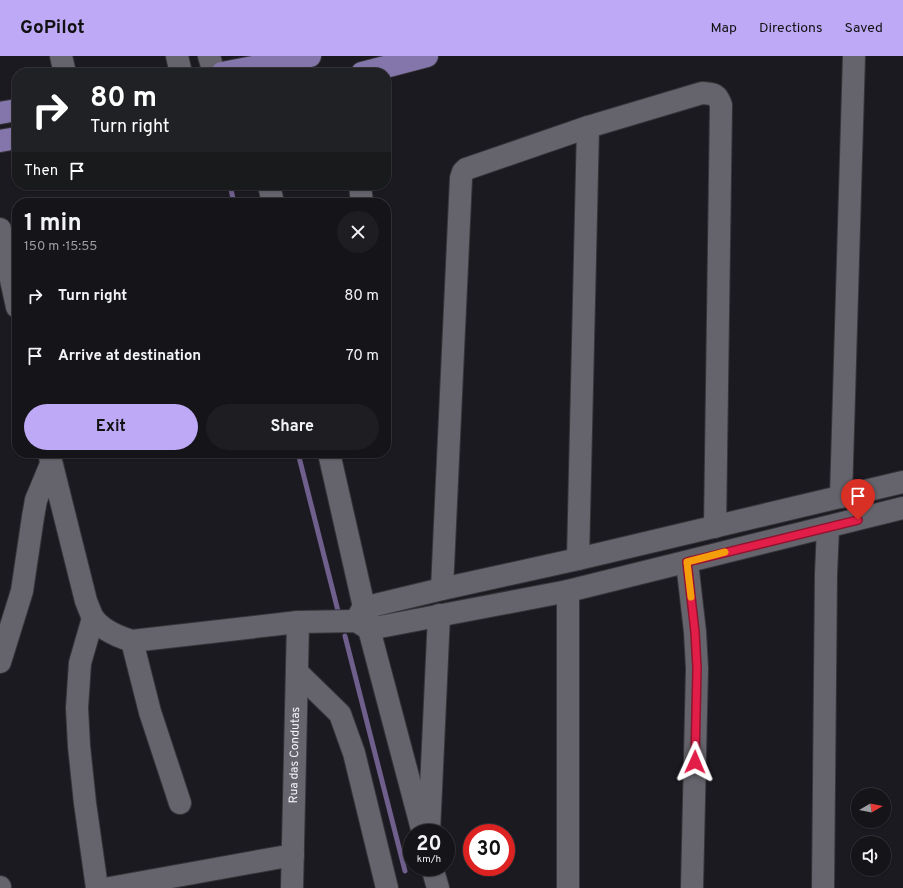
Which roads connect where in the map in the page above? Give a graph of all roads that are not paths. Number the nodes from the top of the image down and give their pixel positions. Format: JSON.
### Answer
{"nodes":[{"id":1,"x":61,"y":56,"type":"edge"},
{"id":2,"x":177,"y":56,"type":"edge"},
{"id":3,"x":209,"y":56,"type":"edge"},
{"id":4,"x":310,"y":56,"type":"edge"},
{"id":5,"x":427,"y":56,"type":"edge"},
{"id":6,"x":854,"y":56,"type":"edge"},
{"id":7,"x":64,"y":68,"type":"edge"},
{"id":8,"x":180,"y":68,"type":"edge"},
{"id":9,"x":213,"y":68,"type":"edge"},
{"id":10,"x":248,"y":68,"type":"edge"},
{"id":11,"x":381,"y":68,"type":"edge"},
{"id":12,"x":12,"y":111,"type":"edge"},
{"id":13,"x":0,"y":113,"type":"edge"},
{"id":14,"x":588,"y":127,"type":"junction"},
{"id":15,"x":12,"y":139,"type":"edge"},
{"id":16,"x":0,"y":141,"type":"edge"},
{"id":17,"x":0,"y":229,"type":"edge"},
{"id":18,"x":12,"y":284,"type":"edge"},
{"id":19,"x":50,"y":458,"type":"edge"},
{"id":20,"x":330,"y":458,"type":"edge"},
{"id":21,"x":903,"y":482,"type":"edge"},
{"id":22,"x":841,"y":497,"type":"junction"},
{"id":23,"x":903,"y":508,"type":"edge"},
{"id":24,"x":715,"y":527,"type":"junction"},
{"id":25,"x":828,"y":528,"type":"junction"},
{"id":26,"x":578,"y":559,"type":"junction"},
{"id":27,"x":687,"y":562,"type":"junction"},
{"id":28,"x":442,"y":589,"type":"junction"},
{"id":29,"x":568,"y":591,"type":"junction"},
{"id":30,"x":439,"y":615,"type":"junction"},
{"id":31,"x":93,"y":618,"type":"junction"},
{"id":32,"x":363,"y":619,"type":"junction"},
{"id":33,"x":298,"y":622,"type":"junction"},
{"id":34,"x":132,"y":641,"type":"junction"},
{"id":35,"x":0,"y":662,"type":"edge"},
{"id":36,"x":297,"y":672,"type":"junction"},
{"id":37,"x":180,"y":803,"type":"dead end"},
{"id":38,"x":420,"y":824,"type":"edge"},
{"id":39,"x":429,"y":824,"type":"edge"},
{"id":40,"x":293,"y":855,"type":"junction"},
{"id":41,"x":191,"y":881,"type":"edge"},
{"id":42,"x":97,"y":888,"type":"edge"},
{"id":43,"x":110,"y":888,"type":"edge"},
{"id":44,"x":292,"y":888,"type":"edge"},
{"id":45,"x":387,"y":888,"type":"edge"},
{"id":46,"x":568,"y":888,"type":"edge"},
{"id":47,"x":692,"y":888,"type":"edge"},
{"id":48,"x":823,"y":888,"type":"edge"}],
"edges":[{"from":1,"to":7,"type":"street"},
{"from":2,"to":8,"type":"street"},
{"from":3,"to":9,"type":"street"},
{"from":4,"to":10,"type":"main road"},
{"from":5,"to":11,"type":"main road"},
{"from":6,"to":22,"type":"street"},
{"from":12,"to":13,"type":"main road"},
{"from":14,"to":24,"type":"street"},
{"from":14,"to":26,"type":"street"},
{"from":14,"to":28,"type":"street"},
{"from":15,"to":16,"type":"main road"},
{"from":17,"to":18,"type":"street"},
{"from":19,"to":31,"type":"street"},
{"from":19,"to":35,"type":"street"},
{"from":20,"to":32,"type":"street"},
{"from":21,"to":22,"type":"street"},
{"from":22,"to":24,"type":"street"},
{"from":23,"to":25,"type":"street"},
{"from":24,"to":26,"type":"street"},
{"from":25,"to":27,"type":"street"},
{"from":25,"to":48,"type":"street"},
{"from":26,"to":28,"type":"street"},
{"from":27,"to":29,"type":"street"},
{"from":27,"to":47,"type":"street"},
{"from":28,"to":32,"type":"street"},
{"from":29,"to":30,"type":"street"},
{"from":29,"to":46,"type":"street"},
{"from":30,"to":32,"type":"street"},
{"from":30,"to":39,"type":"street"},
{"from":31,"to":34,"type":"street"},
{"from":31,"to":42,"type":"street"},
{"from":32,"to":33,"type":"street"},
{"from":32,"to":38,"type":"street"},
{"from":33,"to":34,"type":"street"},
{"from":33,"to":36,"type":"street","name":"Rua das Condutas"},
{"from":34,"to":37,"type":"street"},
{"from":36,"to":40,"type":"street","name":"Rua das Condutas"},
{"from":36,"to":45,"type":"street"},
{"from":40,"to":41,"type":"street"},
{"from":40,"to":44,"type":"street","name":"Rua das Condutas"},
{"from":41,"to":43,"type":"street"}]}
